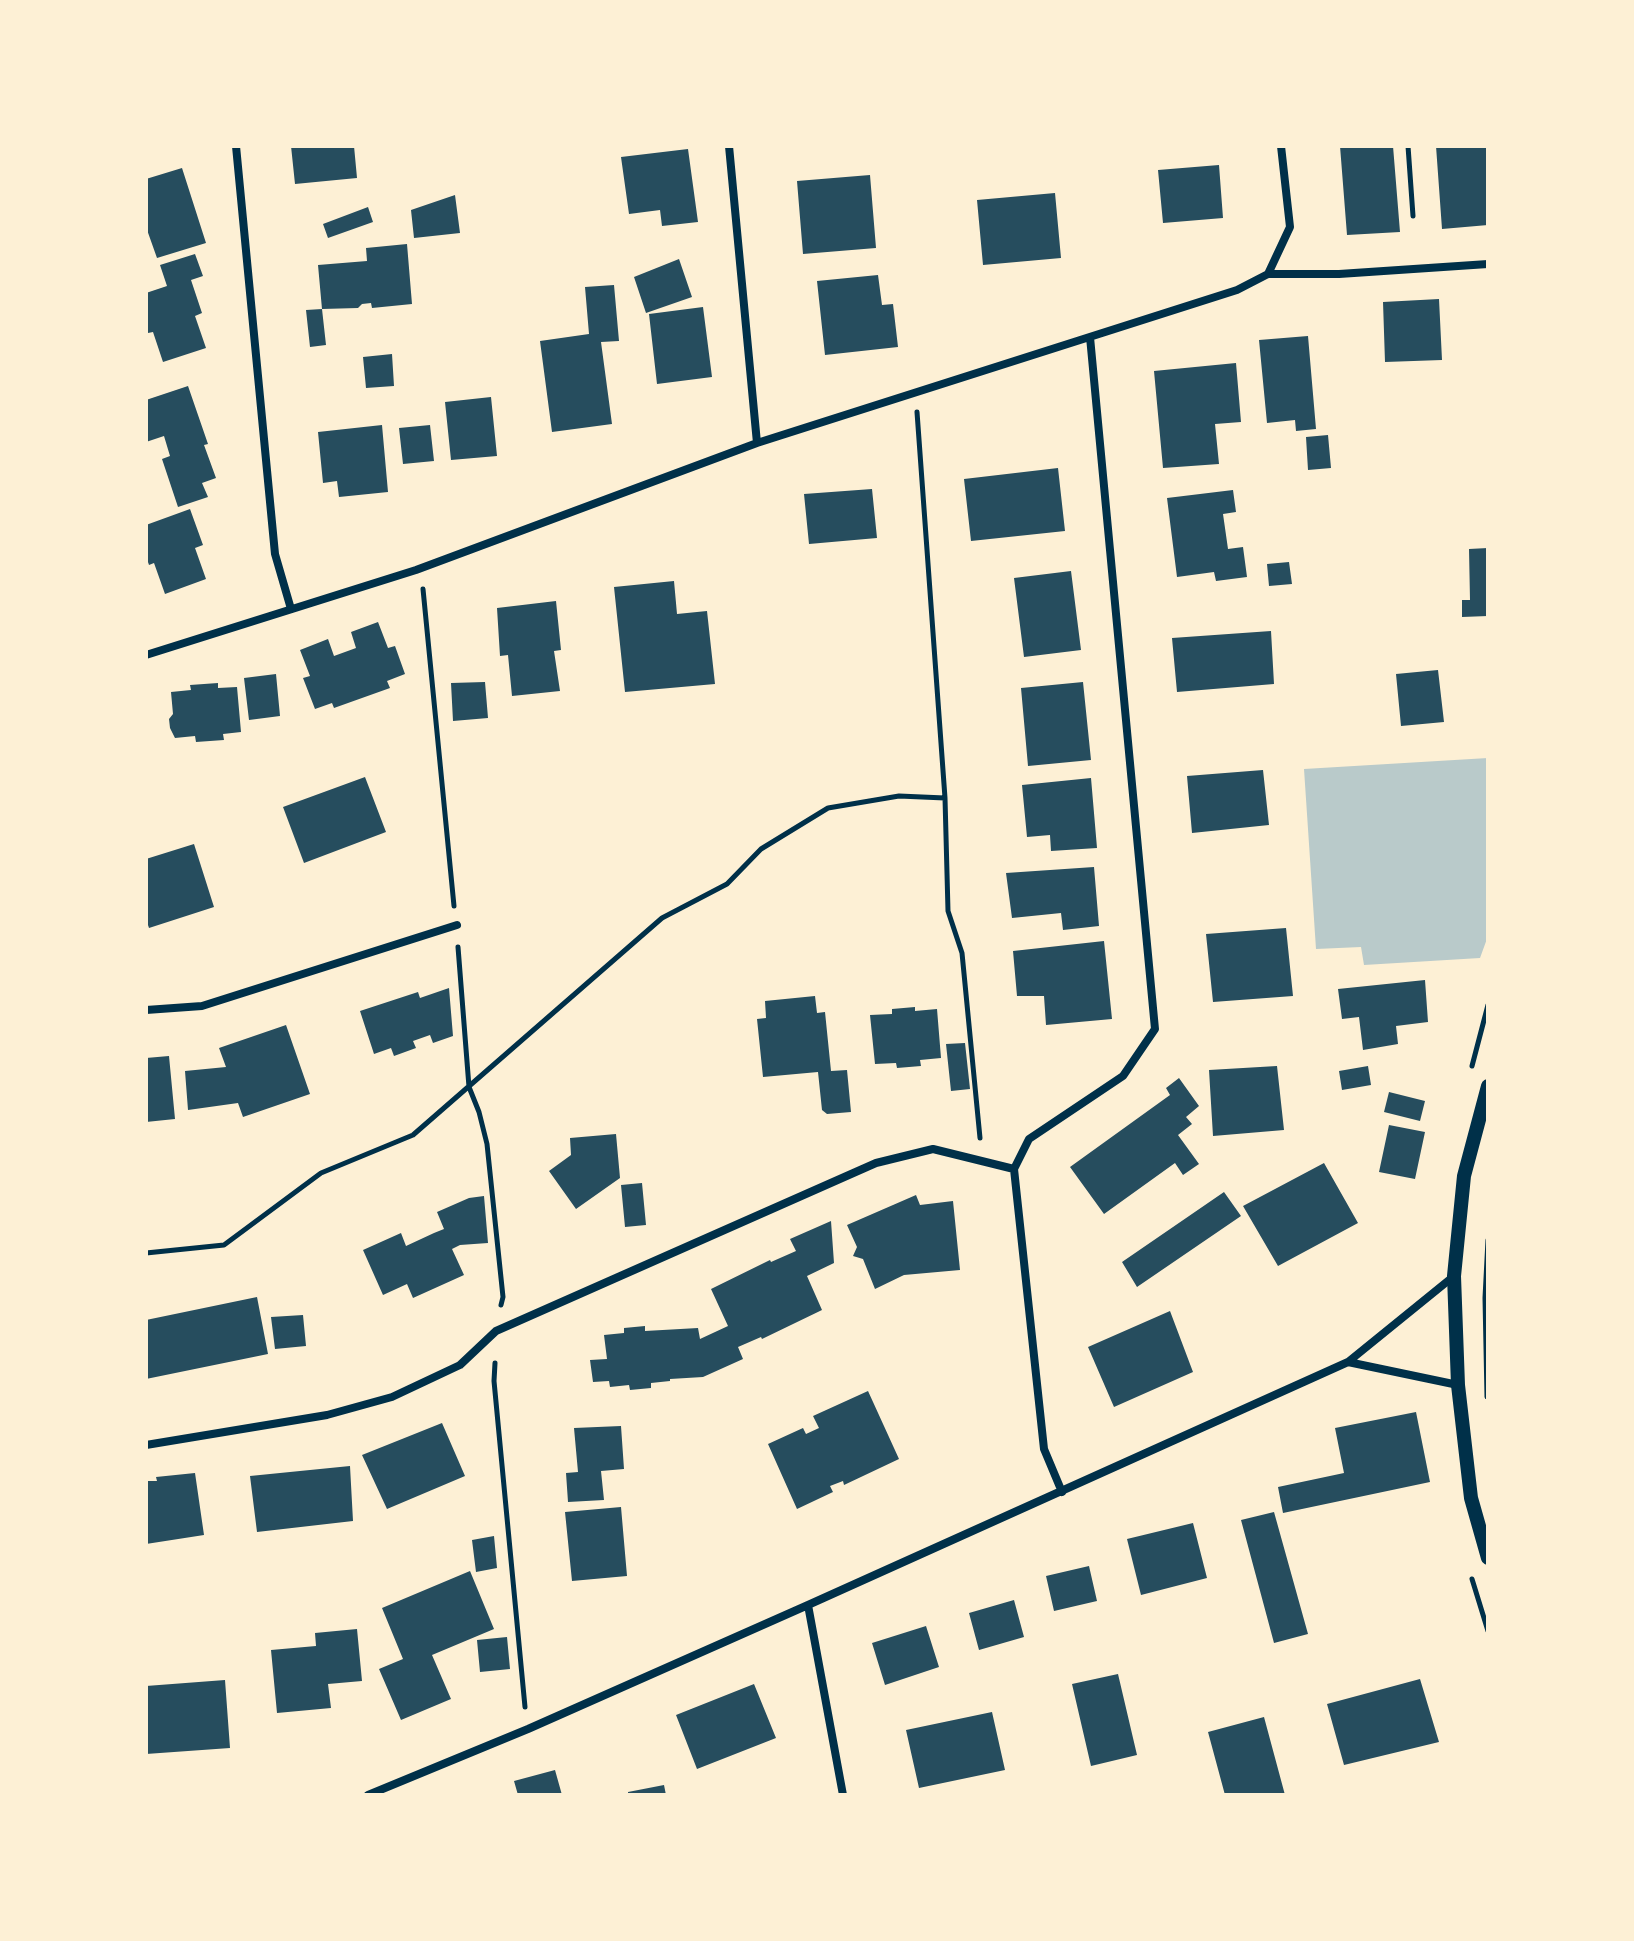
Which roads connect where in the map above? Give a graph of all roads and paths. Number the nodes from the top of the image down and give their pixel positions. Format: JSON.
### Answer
{"nodes":[{"id":1,"x":236,"y":146,"type":"edge"},
{"id":2,"x":729,"y":146,"type":"edge"},
{"id":3,"x":1281,"y":146,"type":"edge"},
{"id":4,"x":1408,"y":146,"type":"edge"},
{"id":5,"x":1413,"y":216,"type":"dead end"},
{"id":6,"x":1488,"y":264,"type":"edge"},
{"id":7,"x":1268,"y":274,"type":"junction"},
{"id":8,"x":1090,"y":337,"type":"junction"},
{"id":9,"x":915,"y":391,"type":"junction"},
{"id":10,"x":757,"y":443,"type":"junction"},
{"id":11,"x":416,"y":570,"type":"junction"},
{"id":12,"x":291,"y":609,"type":"junction"},
{"id":13,"x":146,"y":655,"type":"edge"},
{"id":14,"x":945,"y":798,"type":"junction"},
{"id":15,"x":457,"y":925,"type":"junction"},
{"id":16,"x":146,"y":1010,"type":"edge"},
{"id":17,"x":1488,"y":1086,"type":"edge"},
{"id":18,"x":469,"y":1087,"type":"junction"},
{"id":19,"x":982,"y":1162,"type":"junction"},
{"id":20,"x":1014,"y":1169,"type":"junction"},
{"id":21,"x":1488,"y":1240,"type":"edge"},
{"id":22,"x":146,"y":1253,"type":"edge"},
{"id":23,"x":1454,"y":1276,"type":"junction"},
{"id":24,"x":496,"y":1331,"type":"junction"},
{"id":25,"x":1348,"y":1362,"type":"junction"},
{"id":26,"x":1458,"y":1385,"type":"junction"},
{"id":27,"x":1488,"y":1406,"type":"edge"},
{"id":28,"x":146,"y":1445,"type":"edge"},
{"id":29,"x":1062,"y":1492,"type":"junction"},
{"id":30,"x":1488,"y":1558,"type":"edge"},
{"id":31,"x":808,"y":1605,"type":"junction"},
{"id":32,"x":528,"y":1729,"type":"junction"},
{"id":33,"x":368,"y":1795,"type":"edge"},
{"id":34,"x":843,"y":1795,"type":"edge"}],
"edges":[{"from":1,"to":12,"type":"street"},
{"from":2,"to":10,"type":"street"},
{"from":3,"to":7,"type":"street"},
{"from":4,"to":5,"type":"path"},
{"from":6,"to":7,"type":"street"},
{"from":7,"to":8,"type":"street"},
{"from":8,"to":9,"type":"street"},
{"from":8,"to":20,"type":"street"},
{"from":9,"to":10,"type":"street"},
{"from":9,"to":14,"type":"path"},
{"from":10,"to":11,"type":"street"},
{"from":11,"to":12,"type":"street"},
{"from":11,"to":15,"type":"path"},
{"from":12,"to":13,"type":"street"},
{"from":14,"to":18,"type":"path"},
{"from":14,"to":19,"type":"path"},
{"from":15,"to":16,"type":"street"},
{"from":15,"to":18,"type":"path"},
{"from":17,"to":23,"type":"street"},
{"from":18,"to":22,"type":"path"},
{"from":18,"to":24,"type":"path"},
{"from":19,"to":20,"type":"street"},
{"from":19,"to":24,"type":"street"},
{"from":20,"to":29,"type":"street"},
{"from":21,"to":27,"type":"path"},
{"from":23,"to":25,"type":"street"},
{"from":23,"to":26,"type":"street"},
{"from":24,"to":28,"type":"street"},
{"from":24,"to":32,"type":"path"},
{"from":25,"to":26,"type":"street"},
{"from":25,"to":29,"type":"street"},
{"from":26,"to":30,"type":"street"},
{"from":29,"to":31,"type":"street"},
{"from":31,"to":32,"type":"street"},
{"from":31,"to":34,"type":"street"},
{"from":32,"to":33,"type":"street"}]}
